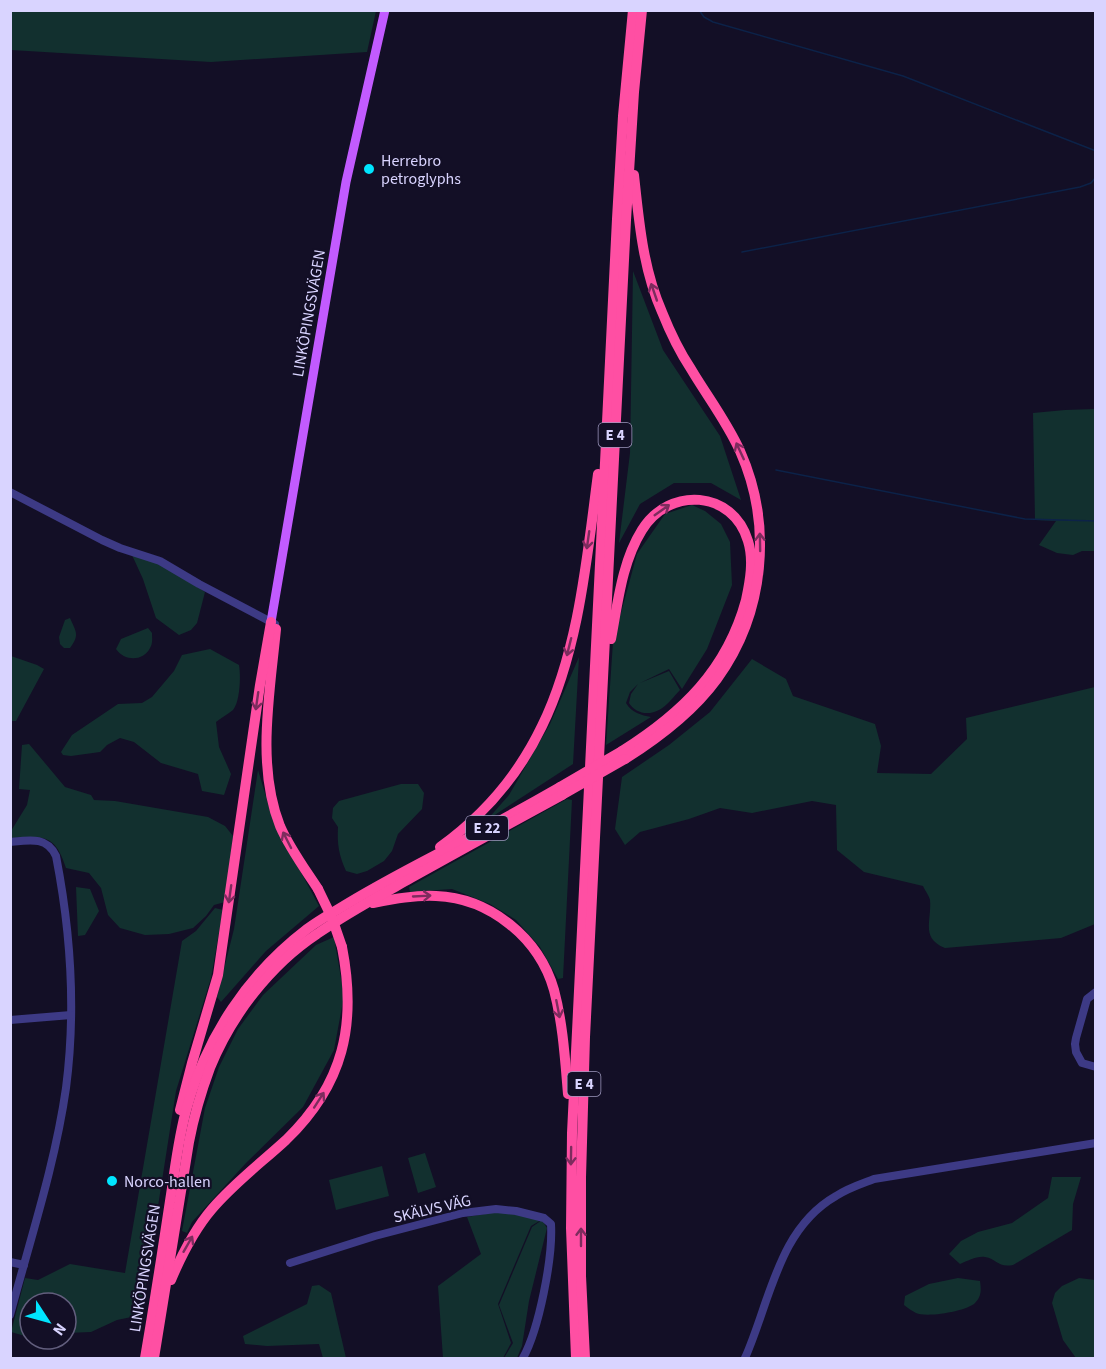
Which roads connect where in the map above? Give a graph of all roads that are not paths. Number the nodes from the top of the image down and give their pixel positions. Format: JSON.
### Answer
{"nodes":[{"id":1,"x":385,"y":10,"type":"edge"},
{"id":2,"x":633,"y":10,"type":"edge"},
{"id":3,"x":642,"y":10,"type":"edge"},
{"id":4,"x":630,"y":145,"type":"junction"},
{"id":5,"x":608,"y":399,"type":"junction"},
{"id":6,"x":10,"y":492,"type":"edge"},
{"id":7,"x":273,"y":623,"type":"junction"},
{"id":8,"x":603,"y":680,"type":"junction"},
{"id":9,"x":624,"y":755,"type":"junction"},
{"id":10,"x":561,"y":791,"type":"junction"},
{"id":11,"x":10,"y":842,"type":"edge"},
{"id":12,"x":412,"y":867,"type":"junction"},
{"id":13,"x":364,"y":905,"type":"junction"},
{"id":14,"x":1095,"y":992,"type":"edge"},
{"id":15,"x":71,"y":1015,"type":"junction"},
{"id":16,"x":10,"y":1020,"type":"edge"},
{"id":17,"x":227,"y":1024,"type":"junction"},
{"id":18,"x":1095,"y":1067,"type":"edge"},
{"id":19,"x":572,"y":1134,"type":"junction"},
{"id":20,"x":1095,"y":1143,"type":"edge"},
{"id":21,"x":179,"y":1147,"type":"junction"},
{"id":22,"x":10,"y":1262,"type":"edge"},
{"id":23,"x":290,"y":1263,"type":"dead end"},
{"id":24,"x":24,"y":1265,"type":"junction"},
{"id":25,"x":164,"y":1297,"type":"junction"},
{"id":26,"x":10,"y":1315,"type":"edge"},
{"id":27,"x":145,"y":1359,"type":"edge"},
{"id":28,"x":154,"y":1359,"type":"edge"},
{"id":29,"x":523,"y":1359,"type":"edge"},
{"id":30,"x":576,"y":1359,"type":"edge"},
{"id":31,"x":585,"y":1359,"type":"edge"},
{"id":32,"x":745,"y":1359,"type":"edge"}],
"edges":[{"from":1,"to":7,"type":"main road","name":"LINKÖPINGSVÄGEN"},
{"from":2,"to":5,"type":"highway","number":"E 4"},
{"from":3,"to":4,"type":"highway","number":"E 4"},
{"from":4,"to":8,"type":"highway","number":"E 4"},
{"from":9,"to":4,"type":"highway","one_way":true},
{"from":5,"to":12,"type":"highway","one_way":true},
{"from":5,"to":19,"type":"highway","number":"E 4"},
{"from":6,"to":7,"type":"street"},
{"from":7,"to":21,"type":"highway","one_way":true},
{"from":25,"to":7,"type":"highway","one_way":true,"bridge":true},
{"from":8,"to":9,"type":"highway","one_way":true},
{"from":31,"to":8,"type":"highway","number":"E 4","one_way":true},
{"from":9,"to":10,"type":"highway","number":"E 22","bridge":true},
{"from":10,"to":12,"type":"highway","number":"E 22"},
{"from":10,"to":13,"type":"highway"},
{"from":11,"to":15,"type":"street"},
{"from":12,"to":17,"type":"highway","number":"E 22"},
{"from":13,"to":17,"type":"highway","number":"E 22"},
{"from":13,"to":19,"type":"highway","one_way":true},
{"from":14,"to":18,"type":"street"},
{"from":15,"to":16,"type":"street"},
{"from":15,"to":24,"type":"street"},
{"from":17,"to":21,"type":"highway","number":"E 22"},
{"from":17,"to":25,"type":"highway","number":"E 22"},
{"from":19,"to":30,"type":"highway","number":"E 4","one_way":true},
{"from":20,"to":32,"type":"street"},
{"from":21,"to":27,"type":"highway","name":"LINKÖPINGSVÄGEN","number":"E 22"},
{"from":22,"to":24,"type":"street"},
{"from":23,"to":29,"type":"street","name":"SKÄLVS VÄG"},
{"from":24,"to":26,"type":"street"},
{"from":25,"to":28,"type":"highway","name":"LINKÖPINGSVÄGEN","number":"E 22"}]}
